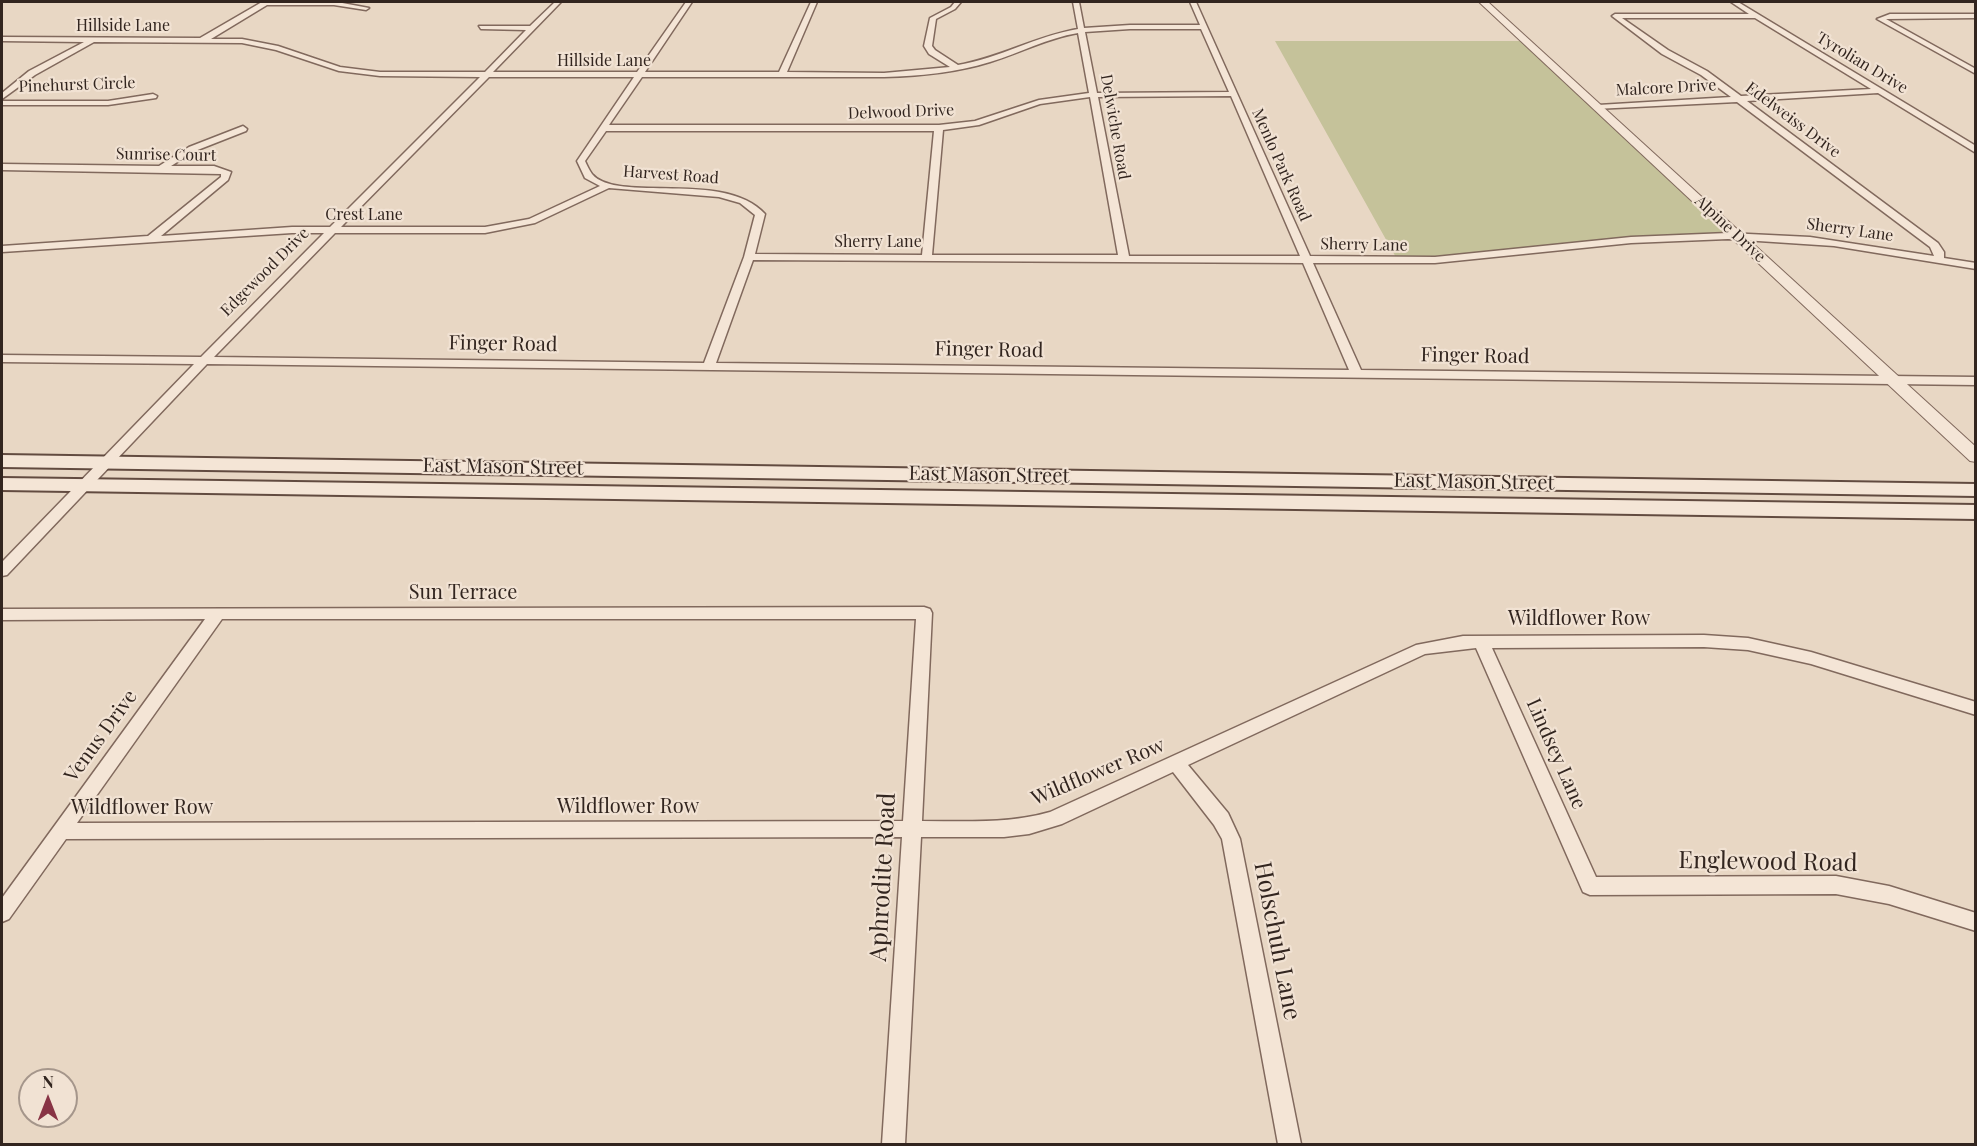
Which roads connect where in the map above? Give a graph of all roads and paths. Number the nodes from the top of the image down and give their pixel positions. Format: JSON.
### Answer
{"nodes":[{"id":1,"x":266,"y":2,"type":"edge"},
{"id":2,"x":558,"y":2,"type":"edge"},
{"id":3,"x":689,"y":2,"type":"edge"},
{"id":4,"x":814,"y":2,"type":"edge"},
{"id":5,"x":958,"y":2,"type":"edge"},
{"id":6,"x":1076,"y":2,"type":"edge"},
{"id":7,"x":1193,"y":2,"type":"edge"},
{"id":8,"x":1483,"y":2,"type":"edge"},
{"id":9,"x":1734,"y":2,"type":"edge"},
{"id":10,"x":366,"y":8,"type":"dead end"},
{"id":11,"x":1757,"y":16,"type":"junction"},
{"id":12,"x":1976,"y":16,"type":"edge"},
{"id":13,"x":482,"y":27,"type":"dead end"},
{"id":14,"x":1204,"y":27,"type":"junction"},
{"id":15,"x":532,"y":28,"type":"junction"},
{"id":16,"x":1082,"y":30,"type":"junction"},
{"id":17,"x":2,"y":39,"type":"edge"},
{"id":18,"x":94,"y":39,"type":"junction"},
{"id":19,"x":203,"y":40,"type":"junction"},
{"id":20,"x":957,"y":68,"type":"junction"},
{"id":21,"x":1976,"y":72,"type":"edge"},
{"id":22,"x":486,"y":74,"type":"junction"},
{"id":23,"x":639,"y":75,"type":"junction"},
{"id":24,"x":783,"y":75,"type":"junction"},
{"id":25,"x":1880,"y":91,"type":"junction"},
{"id":26,"x":1093,"y":94,"type":"junction"},
{"id":27,"x":1234,"y":94,"type":"junction"},
{"id":28,"x":153,"y":96,"type":"dead end"},
{"id":29,"x":2,"y":97,"type":"edge"},
{"id":30,"x":1740,"y":99,"type":"junction"},
{"id":31,"x":2,"y":103,"type":"edge"},
{"id":32,"x":1598,"y":107,"type":"junction"},
{"id":33,"x":602,"y":128,"type":"junction"},
{"id":34,"x":939,"y":128,"type":"junction"},
{"id":35,"x":243,"y":129,"type":"dead end"},
{"id":36,"x":1976,"y":150,"type":"edge"},
{"id":37,"x":2,"y":167,"type":"edge"},
{"id":38,"x":160,"y":169,"type":"junction"},
{"id":39,"x":609,"y":185,"type":"junction"},
{"id":40,"x":332,"y":230,"type":"junction"},
{"id":41,"x":1738,"y":237,"type":"junction"},
{"id":42,"x":151,"y":239,"type":"junction"},
{"id":43,"x":2,"y":249,"type":"edge"},
{"id":44,"x":749,"y":257,"type":"junction"},
{"id":45,"x":927,"y":258,"type":"junction"},
{"id":46,"x":1124,"y":259,"type":"junction"},
{"id":47,"x":1306,"y":260,"type":"junction"},
{"id":48,"x":1939,"y":260,"type":"junction"},
{"id":49,"x":1976,"y":266,"type":"edge"},
{"id":50,"x":2,"y":358,"type":"edge"},
{"id":51,"x":205,"y":359,"type":"junction"},
{"id":52,"x":710,"y":366,"type":"junction"},
{"id":53,"x":1357,"y":374,"type":"junction"},
{"id":54,"x":1894,"y":381,"type":"junction"},
{"id":55,"x":1976,"y":381,"type":"edge"},
{"id":56,"x":1976,"y":457,"type":"edge"},
{"id":57,"x":2,"y":461,"type":"edge"},
{"id":58,"x":107,"y":461,"type":"junction"},
{"id":59,"x":2,"y":484,"type":"edge"},
{"id":60,"x":84,"y":485,"type":"junction"},
{"id":61,"x":1976,"y":490,"type":"edge"},
{"id":62,"x":1976,"y":512,"type":"edge"},
{"id":63,"x":2,"y":571,"type":"edge"},
{"id":64,"x":924,"y":613,"type":"joint"},
{"id":65,"x":2,"y":614,"type":"edge"},
{"id":66,"x":217,"y":614,"type":"junction"},
{"id":67,"x":1481,"y":642,"type":"junction"},
{"id":68,"x":1976,"y":708,"type":"edge"},
{"id":69,"x":1176,"y":763,"type":"junction"},
{"id":70,"x":911,"y":829,"type":"junction"},
{"id":71,"x":61,"y":831,"type":"junction"},
{"id":72,"x":1590,"y":885,"type":"joint"},
{"id":73,"x":2,"y":913,"type":"edge"},
{"id":74,"x":1976,"y":922,"type":"edge"},
{"id":75,"x":894,"y":1144,"type":"edge"},
{"id":76,"x":1290,"y":1144,"type":"edge"}],
"edges":[{"from":1,"to":10,"type":"street"},
{"from":1,"to":19,"type":"street"},
{"from":2,"to":15,"type":"street","name":"Edgewood Drive"},
{"from":3,"to":23,"type":"street","name":"Harvest Road"},
{"from":4,"to":24,"type":"street"},
{"from":5,"to":20,"type":"street"},
{"from":6,"to":16,"type":"street","name":"Delwiche Road"},
{"from":7,"to":14,"type":"street","name":"Menlo Park Road"},
{"from":8,"to":32,"type":"street","name":"Alpine Drive"},
{"from":9,"to":11,"type":"street","name":"Tyrolian Drive"},
{"from":11,"to":25,"type":"street","name":"Tyrolian Drive"},
{"from":11,"to":30,"type":"street","name":"Edelweiss Drive"},
{"from":12,"to":21,"type":"street"},
{"from":13,"to":15,"type":"street"},
{"from":14,"to":16,"type":"street","name":"Hillside Lane"},
{"from":14,"to":27,"type":"street","name":"Menlo Park Road"},
{"from":15,"to":22,"type":"street","name":"Edgewood Drive"},
{"from":16,"to":20,"type":"street","name":"Hillside Lane"},
{"from":16,"to":26,"type":"street","name":"Delwiche Road"},
{"from":17,"to":18,"type":"street","name":"Hillside Lane"},
{"from":18,"to":19,"type":"street","name":"Hillside Lane"},
{"from":18,"to":29,"type":"street"},
{"from":19,"to":22,"type":"street","name":"Hillside Lane"},
{"from":20,"to":24,"type":"street","name":"Hillside Lane"},
{"from":22,"to":23,"type":"street","name":"Hillside Lane"},
{"from":22,"to":40,"type":"street","name":"Edgewood Drive"},
{"from":23,"to":24,"type":"street","name":"Hillside Lane"},
{"from":23,"to":33,"type":"street","name":"Harvest Road"},
{"from":25,"to":30,"type":"street","name":"Malcore Drive"},
{"from":25,"to":36,"type":"street","name":"Tyrolian Drive"},
{"from":26,"to":27,"type":"street","name":"Delwood Drive"},
{"from":26,"to":34,"type":"street","name":"Delwood Drive"},
{"from":26,"to":46,"type":"street","name":"Delwiche Road"},
{"from":27,"to":47,"type":"street","name":"Menlo Park Road"},
{"from":28,"to":31,"type":"street","name":"Pinehurst Circle"},
{"from":30,"to":32,"type":"street","name":"Malcore Drive"},
{"from":30,"to":48,"type":"street","name":"Edelweiss Drive"},
{"from":32,"to":41,"type":"street","name":"Alpine Drive"},
{"from":33,"to":34,"type":"street","name":"Delwood Drive"},
{"from":33,"to":39,"type":"street","name":"Harvest Road"},
{"from":34,"to":45,"type":"street"},
{"from":35,"to":38,"type":"street"},
{"from":37,"to":38,"type":"street","name":"Sunrise Court"},
{"from":38,"to":42,"type":"street","name":"Sunrise Court"},
{"from":39,"to":40,"type":"street","name":"Crest Lane"},
{"from":39,"to":44,"type":"street","name":"Harvest Road"},
{"from":40,"to":42,"type":"street","name":"Crest Lane"},
{"from":40,"to":51,"type":"street","name":"Edgewood Drive"},
{"from":41,"to":47,"type":"street","name":"Sherry Lane"},
{"from":41,"to":48,"type":"street","name":"Sherry Lane"},
{"from":41,"to":54,"type":"street","name":"Alpine Drive"},
{"from":42,"to":43,"type":"street","name":"Crest Lane"},
{"from":44,"to":45,"type":"street","name":"Sherry Lane"},
{"from":44,"to":52,"type":"street","name":"Harvest Road"},
{"from":45,"to":46,"type":"street","name":"Sherry Lane"},
{"from":46,"to":47,"type":"street","name":"Sherry Lane"},
{"from":47,"to":53,"type":"street","name":"Menlo Park Road"},
{"from":48,"to":49,"type":"street","name":"Sherry Lane"},
{"from":50,"to":51,"type":"street","name":"Finger Road"},
{"from":51,"to":52,"type":"street","name":"Finger Road"},
{"from":51,"to":58,"type":"street","name":"Edgewood Drive"},
{"from":52,"to":53,"type":"street","name":"Finger Road"},
{"from":53,"to":54,"type":"street","name":"Finger Road"},
{"from":54,"to":55,"type":"street","name":"Finger Road"},
{"from":54,"to":56,"type":"street","name":"Alpine Drive"},
{"from":57,"to":58,"type":"main road","name":"East Mason Street"},
{"from":58,"to":60,"type":"street","name":"Edgewood Drive"},
{"from":58,"to":61,"type":"main road","name":"East Mason Street"},
{"from":59,"to":60,"type":"main road","name":"East Mason Street"},
{"from":60,"to":62,"type":"main road","name":"East Mason Street"},
{"from":60,"to":63,"type":"street","name":"Edgewood Drive"},
{"from":64,"to":66,"type":"street","name":"Sun Terrace"},
{"from":64,"to":70,"type":"street","name":"Aphrodite Road"},
{"from":65,"to":66,"type":"street","name":"Sun Terrace"},
{"from":66,"to":71,"type":"street","name":"Venus Drive"},
{"from":67,"to":68,"type":"street","name":"Wildflower Row"},
{"from":67,"to":69,"type":"street","name":"Wildflower Row"},
{"from":67,"to":72,"type":"street","name":"Lindsey Lane"},
{"from":69,"to":70,"type":"street","name":"Wildflower Row"},
{"from":69,"to":76,"type":"street","name":"Holschuh Lane"},
{"from":70,"to":71,"type":"street","name":"Wildflower Row"},
{"from":70,"to":75,"type":"street","name":"Aphrodite Road"},
{"from":71,"to":73,"type":"street","name":"Venus Drive"},
{"from":72,"to":74,"type":"street","name":"Englewood Road"}]}
